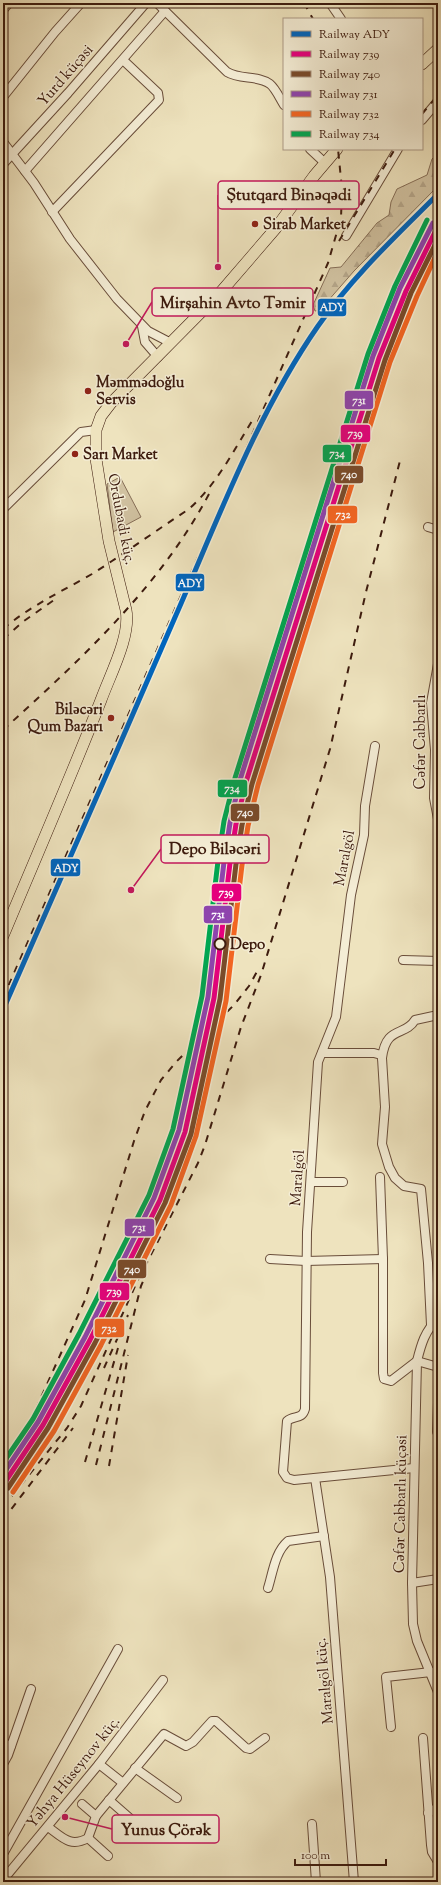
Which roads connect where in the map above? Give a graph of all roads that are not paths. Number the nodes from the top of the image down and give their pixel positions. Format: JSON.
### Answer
{"nodes":[{"id":1,"x":9,"y":3,"type":"edge"},
{"id":2,"x":81,"y":3,"type":"edge"},
{"id":3,"x":146,"y":3,"type":"edge"},
{"id":4,"x":330,"y":3,"type":"edge"},
{"id":5,"x":162,"y":6,"type":"edge"},
{"id":6,"x":3,"y":10,"type":"edge"},
{"id":7,"x":340,"y":18,"type":"edge"},
{"id":8,"x":438,"y":49,"type":"edge"},
{"id":9,"x":123,"y":60,"type":"junction"},
{"id":10,"x":423,"y":63,"type":"edge"},
{"id":11,"x":3,"y":97,"type":"edge"},
{"id":12,"x":438,"y":101,"type":"edge"},
{"id":13,"x":283,"y":104,"type":"edge"},
{"id":14,"x":423,"y":119,"type":"edge"},
{"id":15,"x":3,"y":142,"type":"edge"},
{"id":16,"x":311,"y":150,"type":"edge"},
{"id":17,"x":336,"y":150,"type":"edge"},
{"id":18,"x":397,"y":150,"type":"edge"},
{"id":19,"x":12,"y":154,"type":"junction"},
{"id":20,"x":325,"y":163,"type":"junction"},
{"id":21,"x":3,"y":164,"type":"edge"},
{"id":22,"x":26,"y":171,"type":"junction"},
{"id":23,"x":52,"y":212,"type":"junction"},
{"id":24,"x":346,"y":236,"type":"dead end"},
{"id":25,"x":142,"y":326,"type":"junction"},
{"id":26,"x":171,"y":343,"type":"junction"},
{"id":27,"x":158,"y":356,"type":"junction"},
{"id":28,"x":96,"y":430,"type":"junction"},
{"id":29,"x":3,"y":509,"type":"edge"},
{"id":30,"x":428,"y":527,"type":"dead end"},
{"id":31,"x":438,"y":530,"type":"edge"},
{"id":32,"x":438,"y":664,"type":"edge"},
{"id":33,"x":375,"y":746,"type":"dead end"},
{"id":34,"x":438,"y":819,"type":"edge"},
{"id":35,"x":3,"y":936,"type":"edge"},
{"id":36,"x":403,"y":960,"type":"dead end"},
{"id":37,"x":438,"y":961,"type":"edge"},
{"id":38,"x":438,"y":1015,"type":"edge"},
{"id":39,"x":322,"y":1053,"type":"junction"},
{"id":40,"x":382,"y":1058,"type":"junction"},
{"id":41,"x":380,"y":1177,"type":"dead end"},
{"id":42,"x":311,"y":1182,"type":"junction"},
{"id":43,"x":343,"y":1182,"type":"dead end"},
{"id":44,"x":270,"y":1259,"type":"dead end"},
{"id":45,"x":383,"y":1259,"type":"junction"},
{"id":46,"x":306,"y":1261,"type":"junction"},
{"id":47,"x":438,"y":1319,"type":"edge"},
{"id":48,"x":431,"y":1325,"type":"junction"},
{"id":49,"x":417,"y":1361,"type":"junction"},
{"id":50,"x":438,"y":1367,"type":"edge"},
{"id":51,"x":438,"y":1403,"type":"edge"},
{"id":52,"x":437,"y":1432,"type":"edge"},
{"id":53,"x":414,"y":1468,"type":"junction"},
{"id":54,"x":315,"y":1478,"type":"junction"},
{"id":55,"x":324,"y":1536,"type":"junction"},
{"id":56,"x":438,"y":1579,"type":"edge"},
{"id":57,"x":412,"y":1583,"type":"junction"},
{"id":58,"x":268,"y":1588,"type":"dead end"},
{"id":59,"x":118,"y":1649,"type":"dead end"},
{"id":60,"x":431,"y":1672,"type":"junction"},
{"id":61,"x":163,"y":1680,"type":"dead end"},
{"id":62,"x":31,"y":1689,"type":"dead end"},
{"id":63,"x":438,"y":1692,"type":"edge"},
{"id":64,"x":391,"y":1728,"type":"dead end"},
{"id":65,"x":265,"y":1738,"type":"dead end"},
{"id":66,"x":423,"y":1738,"type":"dead end"},
{"id":67,"x":3,"y":1743,"type":"edge"},
{"id":68,"x":11,"y":1746,"type":"junction"},
{"id":69,"x":3,"y":1764,"type":"edge"},
{"id":70,"x":98,"y":1764,"type":"junction"},
{"id":71,"x":135,"y":1768,"type":"junction"},
{"id":72,"x":123,"y":1783,"type":"junction"},
{"id":73,"x":177,"y":1798,"type":"dead end"},
{"id":74,"x":109,"y":1800,"type":"junction"},
{"id":75,"x":82,"y":1804,"type":"dead end"},
{"id":76,"x":438,"y":1807,"type":"edge"},
{"id":77,"x":428,"y":1814,"type":"junction"},
{"id":78,"x":96,"y":1816,"type":"junction"},
{"id":79,"x":312,"y":1824,"type":"dead end"},
{"id":80,"x":48,"y":1827,"type":"junction"},
{"id":81,"x":132,"y":1835,"type":"dead end"},
{"id":82,"x":88,"y":1838,"type":"junction"},
{"id":83,"x":434,"y":1844,"type":"edge"},
{"id":84,"x":3,"y":1854,"type":"edge"},
{"id":85,"x":108,"y":1856,"type":"dead end"},
{"id":86,"x":438,"y":1862,"type":"edge"},
{"id":87,"x":3,"y":1880,"type":"edge"},
{"id":88,"x":316,"y":1882,"type":"edge"},
{"id":89,"x":354,"y":1882,"type":"edge"}],
"edges":[{"from":1,"to":6,"type":"street"},
{"from":2,"to":11,"type":"street"},
{"from":3,"to":19,"type":"street","name":"Yurd küçəsi"},
{"from":4,"to":7,"type":"street"},
{"from":5,"to":9,"type":"street"},
{"from":5,"to":13,"type":"street"},
{"from":8,"to":10,"type":"main road"},
{"from":9,"to":22,"type":"street"},
{"from":9,"to":23,"type":"street"},
{"from":12,"to":14,"type":"street"},
{"from":15,"to":19,"type":"street"},
{"from":16,"to":20,"type":"street"},
{"from":17,"to":20,"type":"main road","name":"Ordubadi küç."},
{"from":18,"to":24,"type":"street"},
{"from":19,"to":21,"type":"street","name":"Yurd küçəsi"},
{"from":19,"to":22,"type":"street"},
{"from":20,"to":26,"type":"main road","name":"Ordubadi küç."},
{"from":22,"to":23,"type":"street"},
{"from":23,"to":25,"type":"street"},
{"from":25,"to":26,"type":"street"},
{"from":25,"to":27,"type":"street"},
{"from":26,"to":27,"type":"main road","name":"Ordubadi küç."},
{"from":27,"to":28,"type":"main road","name":"Ordubadi küç."},
{"from":28,"to":29,"type":"street"},
{"from":28,"to":35,"type":"main road","name":"Ordubadi küç."},
{"from":30,"to":31,"type":"street"},
{"from":32,"to":34,"type":"street","name":"Cəfər Cabbarlı"},
{"from":33,"to":39,"type":"street","name":"Maralgöl"},
{"from":36,"to":37,"type":"street"},
{"from":38,"to":40,"type":"street"},
{"from":39,"to":40,"type":"street"},
{"from":39,"to":42,"type":"street","name":"Maralgöl"},
{"from":40,"to":48,"type":"street"},
{"from":41,"to":45,"type":"street"},
{"from":42,"to":43,"type":"street"},
{"from":42,"to":46,"type":"street","name":"Maralgöl"},
{"from":44,"to":46,"type":"street"},
{"from":45,"to":46,"type":"street"},
{"from":45,"to":49,"type":"street"},
{"from":46,"to":54,"type":"street","name":"Maralgöl"},
{"from":47,"to":48,"type":"street","name":"Cəfər Cabbarlı küçəsi"},
{"from":48,"to":49,"type":"street","name":"Cəfər Cabbarlı küçəsi"},
{"from":49,"to":50,"type":"street"},
{"from":49,"to":53,"type":"street","name":"Cəfər Cabbarlı küçəsi"},
{"from":51,"to":52,"type":"street"},
{"from":53,"to":54,"type":"street","name":"Maralgöl"},
{"from":53,"to":57,"type":"street","name":"Cəfər Cabbarlı küçəsi"},
{"from":54,"to":55,"type":"street","name":"Maralgöl küç."},
{"from":55,"to":58,"type":"street"},
{"from":55,"to":89,"type":"street","name":"Maralgöl küç."},
{"from":56,"to":57,"type":"street"},
{"from":57,"to":60,"type":"street","name":"Cəfər Cabbarlı küçəsi"},
{"from":59,"to":84,"type":"street"},
{"from":60,"to":63,"type":"street","name":"Cəfər Cabbarlı küçəsi"},
{"from":60,"to":64,"type":"street"},
{"from":61,"to":70,"type":"street","name":"Yəhya Hüseynov küç."},
{"from":62,"to":68,"type":"street"},
{"from":65,"to":71,"type":"street"},
{"from":66,"to":77,"type":"street"},
{"from":67,"to":68,"type":"street"},
{"from":68,"to":69,"type":"street"},
{"from":70,"to":72,"type":"street"},
{"from":70,"to":80,"type":"street","name":"Yəhya Hüseynov küç."},
{"from":71,"to":72,"type":"street"},
{"from":71,"to":73,"type":"street"},
{"from":72,"to":74,"type":"street"},
{"from":74,"to":78,"type":"street"},
{"from":74,"to":81,"type":"street"},
{"from":75,"to":78,"type":"street"},
{"from":76,"to":77,"type":"street"},
{"from":77,"to":83,"type":"street"},
{"from":78,"to":82,"type":"street"},
{"from":79,"to":88,"type":"street"},
{"from":80,"to":82,"type":"street"},
{"from":80,"to":87,"type":"street","name":"Yəhya Hüseynov küç."},
{"from":82,"to":85,"type":"street"},
{"from":83,"to":86,"type":"street"}]}
